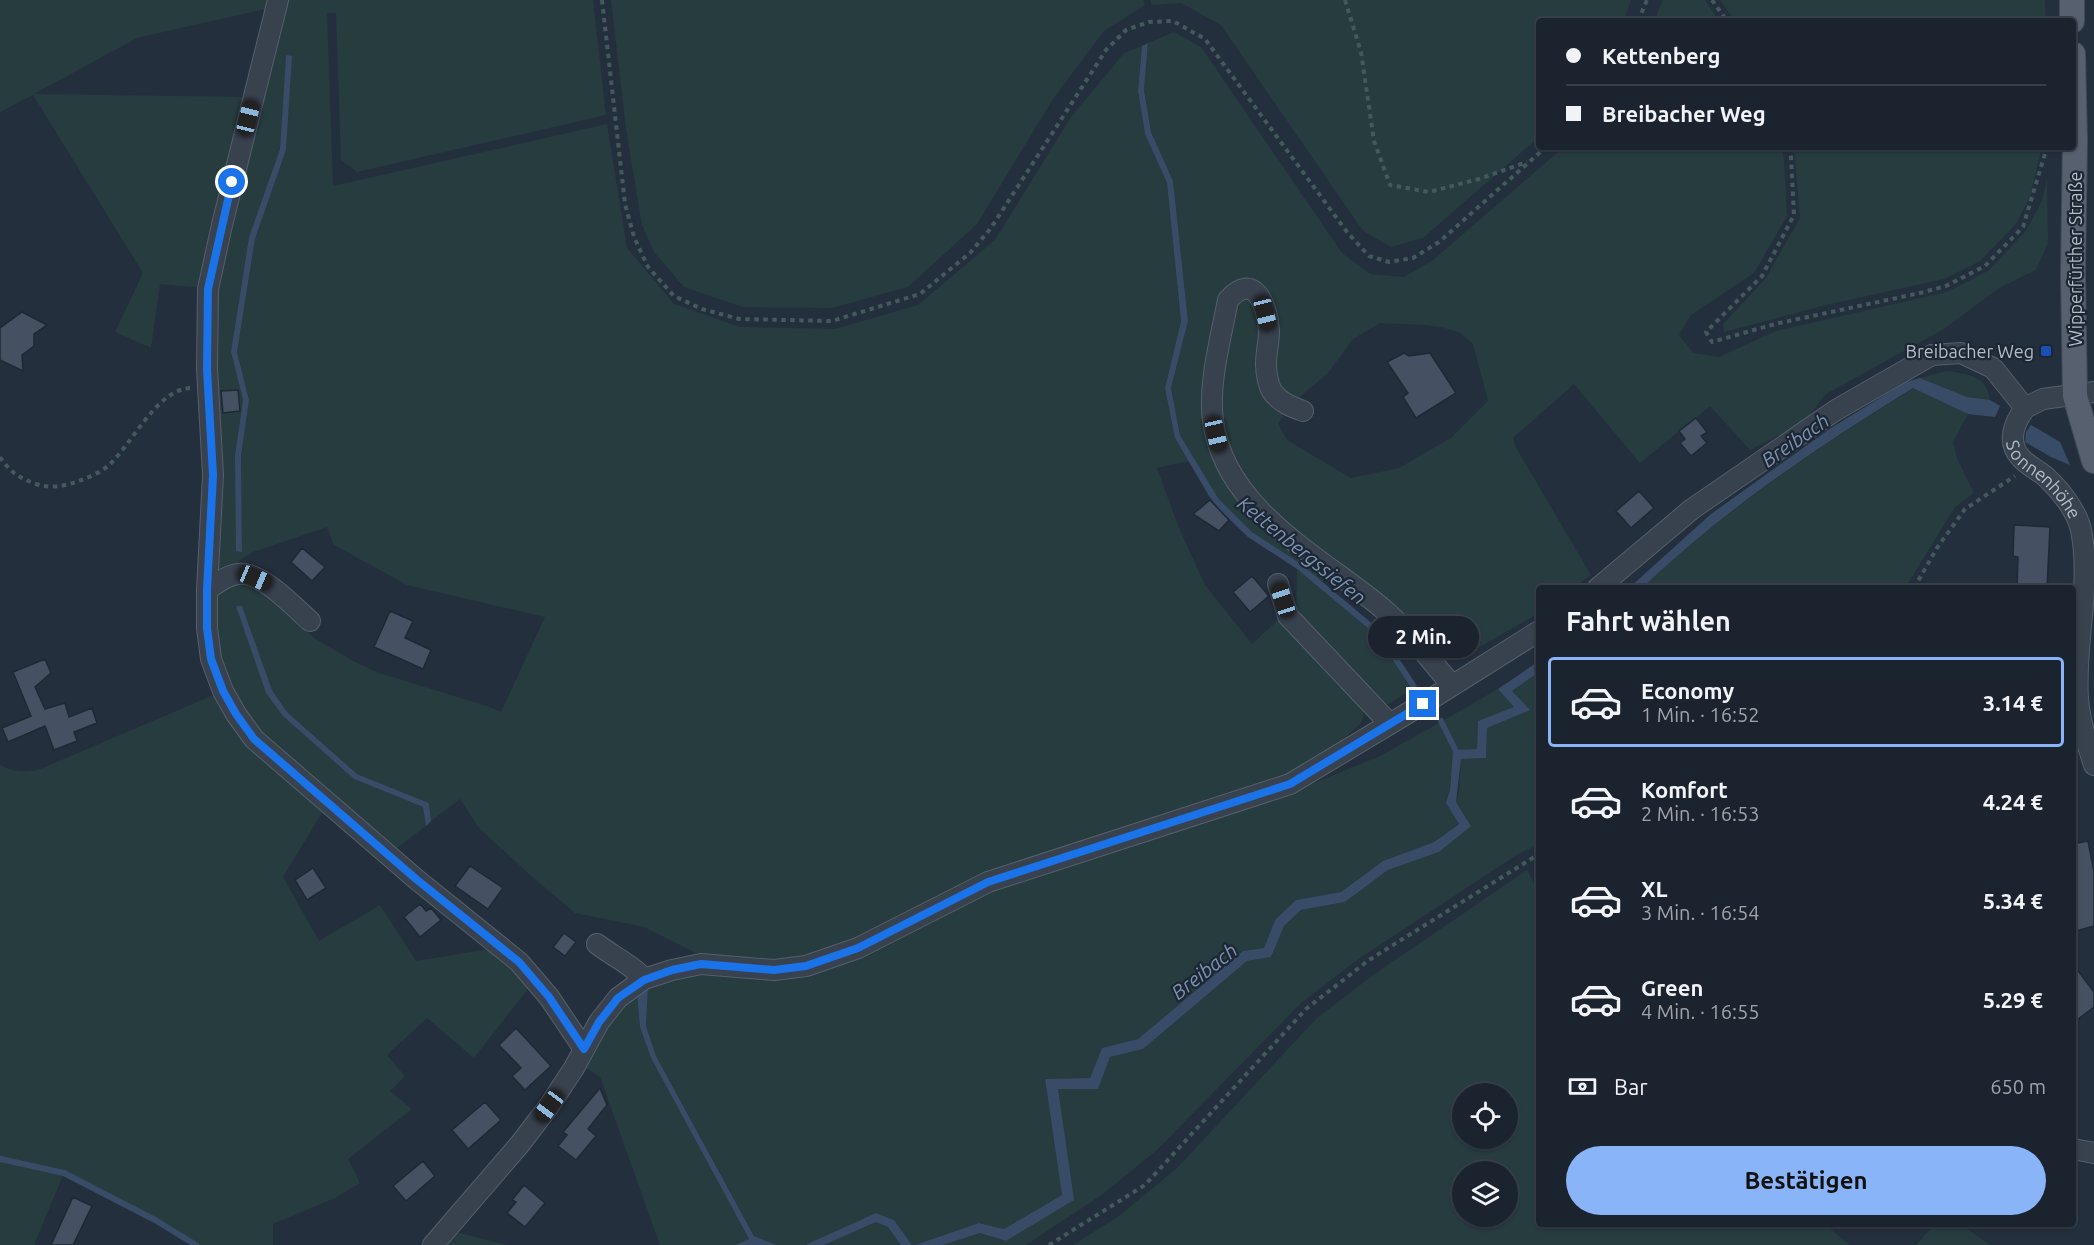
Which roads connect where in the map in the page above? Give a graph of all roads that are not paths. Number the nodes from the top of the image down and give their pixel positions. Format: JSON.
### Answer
{"nodes":[{"id":1,"x":278,"y":0,"type":"edge"},
{"id":2,"x":2072,"y":0,"type":"edge"},
{"id":3,"x":2072,"y":18,"type":"edge"},
{"id":4,"x":2075,"y":150,"type":"edge"},
{"id":5,"x":2084,"y":394,"type":"edge"},
{"id":6,"x":2025,"y":408,"type":"junction"},
{"id":7,"x":1303,"y":411,"type":"dead end"},
{"id":8,"x":2094,"y":461,"type":"edge"},
{"id":9,"x":1278,"y":584,"type":"dead end"},
{"id":10,"x":1603,"y":585,"type":"edge"},
{"id":11,"x":207,"y":590,"type":"junction"},
{"id":12,"x":310,"y":621,"type":"dead end"},
{"id":13,"x":1536,"y":633,"type":"edge"},
{"id":14,"x":1452,"y":685,"type":"junction"},
{"id":15,"x":1390,"y":723,"type":"junction"},
{"id":16,"x":2078,"y":732,"type":"edge"},
{"id":17,"x":2094,"y":765,"type":"edge"},
{"id":18,"x":597,"y":944,"type":"dead end"},
{"id":19,"x":644,"y":980,"type":"junction"},
{"id":20,"x":584,"y":1049,"type":"junction"},
{"id":21,"x":2076,"y":1150,"type":"edge"},
{"id":22,"x":2094,"y":1153,"type":"edge"},
{"id":23,"x":433,"y":1245,"type":"edge"}],
"edges":[{"from":1,"to":11,"type":"street"},
{"from":2,"to":3,"type":"main road"},
{"from":4,"to":5,"type":"main road","name":"Wipperfürther Straße"},
{"from":5,"to":6,"type":"street"},
{"from":5,"to":8,"type":"main road","name":"Wipperfürther Straße"},
{"from":6,"to":10,"type":"street"},
{"from":6,"to":16,"type":"street","name":"Sonnenhöhe"},
{"from":7,"to":14,"type":"street"},
{"from":9,"to":15,"type":"street"},
{"from":11,"to":12,"type":"street"},
{"from":11,"to":20,"type":"street"},
{"from":13,"to":14,"type":"street"},
{"from":14,"to":15,"type":"street"},
{"from":15,"to":19,"type":"street"},
{"from":16,"to":17,"type":"street","name":"Sonnenhöhe"},
{"from":18,"to":19,"type":"street"},
{"from":19,"to":20,"type":"street"},
{"from":20,"to":23,"type":"street"},
{"from":21,"to":22,"type":"street"}]}
